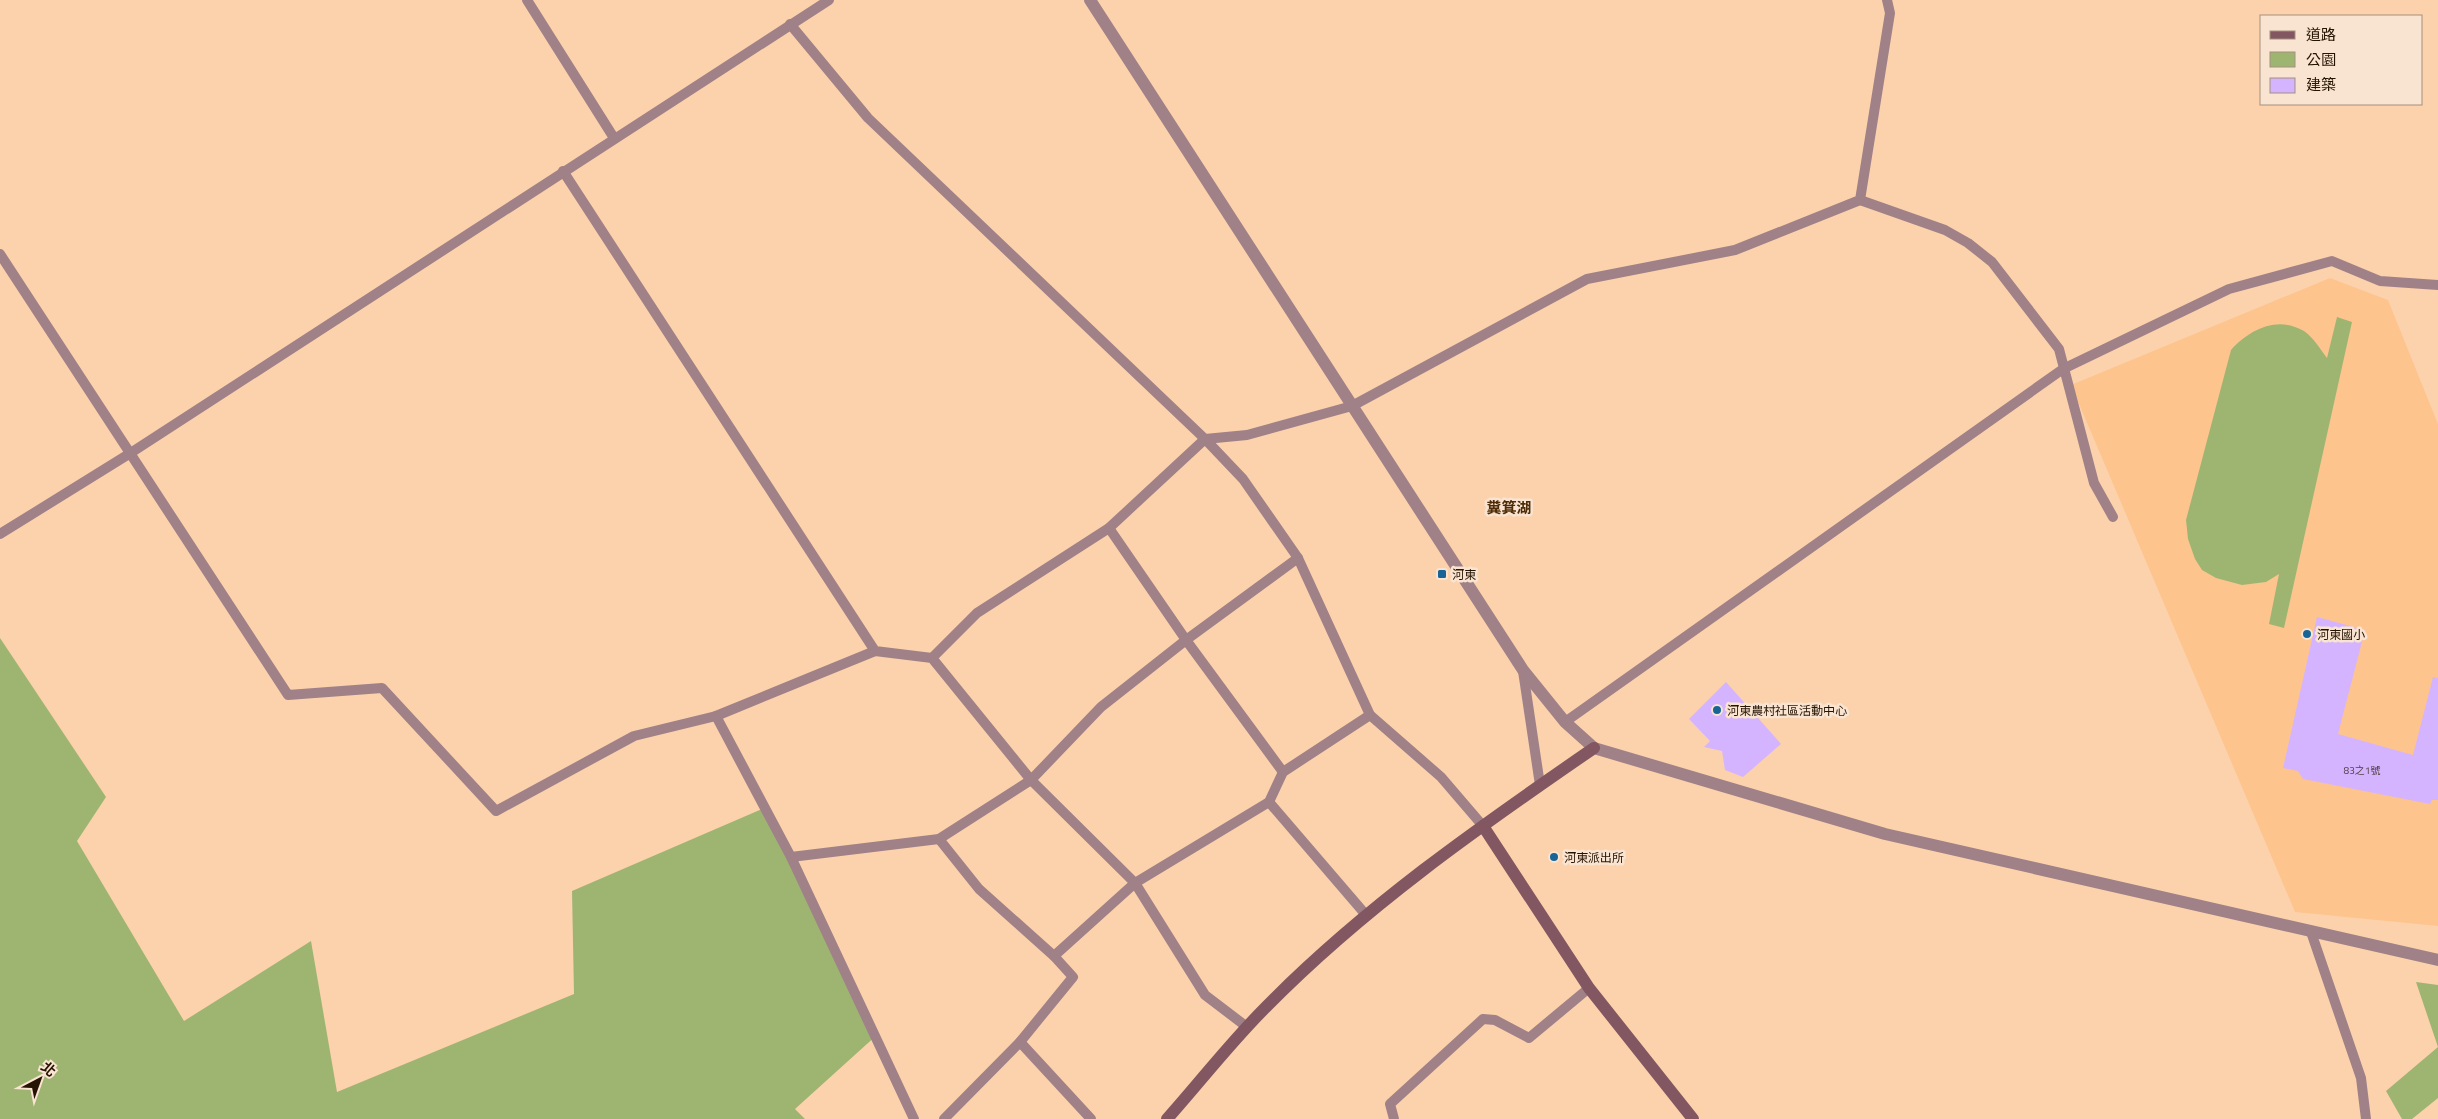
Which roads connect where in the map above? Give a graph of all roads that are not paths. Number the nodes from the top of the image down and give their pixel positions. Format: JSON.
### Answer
{"nodes":[{"id":1,"x":527,"y":0,"type":"edge"},
{"id":2,"x":829,"y":0,"type":"edge"},
{"id":3,"x":1090,"y":0,"type":"edge"},
{"id":4,"x":1887,"y":0,"type":"edge"},
{"id":5,"x":790,"y":24,"type":"junction"},
{"id":6,"x":614,"y":138,"type":"junction"},
{"id":7,"x":562,"y":171,"type":"junction"},
{"id":8,"x":1860,"y":200,"type":"junction"},
{"id":9,"x":0,"y":254,"type":"edge"},
{"id":10,"x":2438,"y":285,"type":"edge"},
{"id":11,"x":2063,"y":369,"type":"junction"},
{"id":12,"x":1352,"y":406,"type":"junction"},
{"id":13,"x":1205,"y":440,"type":"junction"},
{"id":14,"x":129,"y":454,"type":"junction"},
{"id":15,"x":2113,"y":517,"type":"dead end"},
{"id":16,"x":1109,"y":528,"type":"junction"},
{"id":17,"x":0,"y":534,"type":"edge"},
{"id":18,"x":1298,"y":558,"type":"junction"},
{"id":19,"x":1186,"y":640,"type":"junction"},
{"id":20,"x":875,"y":651,"type":"junction"},
{"id":21,"x":932,"y":658,"type":"junction"},
{"id":22,"x":1523,"y":670,"type":"junction"},
{"id":23,"x":1370,"y":715,"type":"junction"},
{"id":24,"x":716,"y":716,"type":"junction"},
{"id":25,"x":1565,"y":722,"type":"junction"},
{"id":26,"x":1594,"y":748,"type":"junction"},
{"id":27,"x":1283,"y":772,"type":"junction"},
{"id":28,"x":1031,"y":780,"type":"junction"},
{"id":29,"x":1540,"y":785,"type":"junction"},
{"id":30,"x":1270,"y":802,"type":"junction"},
{"id":31,"x":1483,"y":826,"type":"junction"},
{"id":32,"x":939,"y":839,"type":"junction"},
{"id":33,"x":791,"y":857,"type":"junction"},
{"id":34,"x":1135,"y":883,"type":"junction"},
{"id":35,"x":1366,"y":915,"type":"junction"},
{"id":36,"x":2311,"y":932,"type":"junction"},
{"id":37,"x":1054,"y":956,"type":"junction"},
{"id":38,"x":2438,"y":960,"type":"edge"},
{"id":39,"x":1589,"y":988,"type":"junction"},
{"id":40,"x":1247,"y":1027,"type":"junction"},
{"id":41,"x":1020,"y":1042,"type":"junction"},
{"id":42,"x":914,"y":1119,"type":"edge"},
{"id":43,"x":944,"y":1119,"type":"edge"},
{"id":44,"x":1091,"y":1119,"type":"edge"},
{"id":45,"x":1168,"y":1119,"type":"edge"},
{"id":46,"x":1394,"y":1119,"type":"edge"},
{"id":47,"x":1693,"y":1119,"type":"edge"},
{"id":48,"x":2366,"y":1119,"type":"edge"}],
"edges":[{"from":1,"to":6,"type":"lane"},
{"from":2,"to":5,"type":"lane"},
{"from":3,"to":12,"type":"street"},
{"from":4,"to":8,"type":"lane"},
{"from":5,"to":6,"type":"lane"},
{"from":5,"to":13,"type":"lane"},
{"from":6,"to":7,"type":"lane"},
{"from":7,"to":14,"type":"lane"},
{"from":7,"to":20,"type":"lane"},
{"from":8,"to":11,"type":"lane"},
{"from":8,"to":12,"type":"lane"},
{"from":9,"to":14,"type":"lane"},
{"from":10,"to":11,"type":"lane"},
{"from":11,"to":15,"type":"lane"},
{"from":11,"to":25,"type":"lane"},
{"from":12,"to":13,"type":"lane"},
{"from":12,"to":22,"type":"street"},
{"from":13,"to":16,"type":"lane"},
{"from":13,"to":18,"type":"lane"},
{"from":14,"to":17,"type":"lane"},
{"from":14,"to":24,"type":"lane"},
{"from":16,"to":19,"type":"lane"},
{"from":16,"to":21,"type":"lane"},
{"from":18,"to":19,"type":"lane"},
{"from":18,"to":23,"type":"lane"},
{"from":19,"to":27,"type":"lane"},
{"from":19,"to":28,"type":"lane"},
{"from":20,"to":21,"type":"lane"},
{"from":20,"to":24,"type":"lane"},
{"from":21,"to":28,"type":"lane"},
{"from":22,"to":25,"type":"street"},
{"from":22,"to":29,"type":"lane"},
{"from":23,"to":27,"type":"lane"},
{"from":23,"to":31,"type":"lane"},
{"from":24,"to":33,"type":"lane"},
{"from":25,"to":26,"type":"street"},
{"from":26,"to":29,"type":"street"},
{"from":26,"to":36,"type":"street"},
{"from":27,"to":30,"type":"lane"},
{"from":28,"to":32,"type":"lane"},
{"from":28,"to":34,"type":"lane"},
{"from":29,"to":31,"type":"street"},
{"from":30,"to":34,"type":"lane"},
{"from":30,"to":35,"type":"lane"},
{"from":31,"to":35,"type":"street"},
{"from":31,"to":39,"type":"street"},
{"from":32,"to":33,"type":"lane"},
{"from":32,"to":37,"type":"lane"},
{"from":33,"to":42,"type":"lane"},
{"from":34,"to":37,"type":"lane"},
{"from":34,"to":40,"type":"lane"},
{"from":35,"to":40,"type":"street"},
{"from":36,"to":38,"type":"street"},
{"from":36,"to":48,"type":"lane"},
{"from":37,"to":41,"type":"lane"},
{"from":39,"to":46,"type":"lane"},
{"from":39,"to":47,"type":"street"},
{"from":40,"to":45,"type":"street"},
{"from":41,"to":43,"type":"lane"},
{"from":41,"to":44,"type":"lane"}]}
